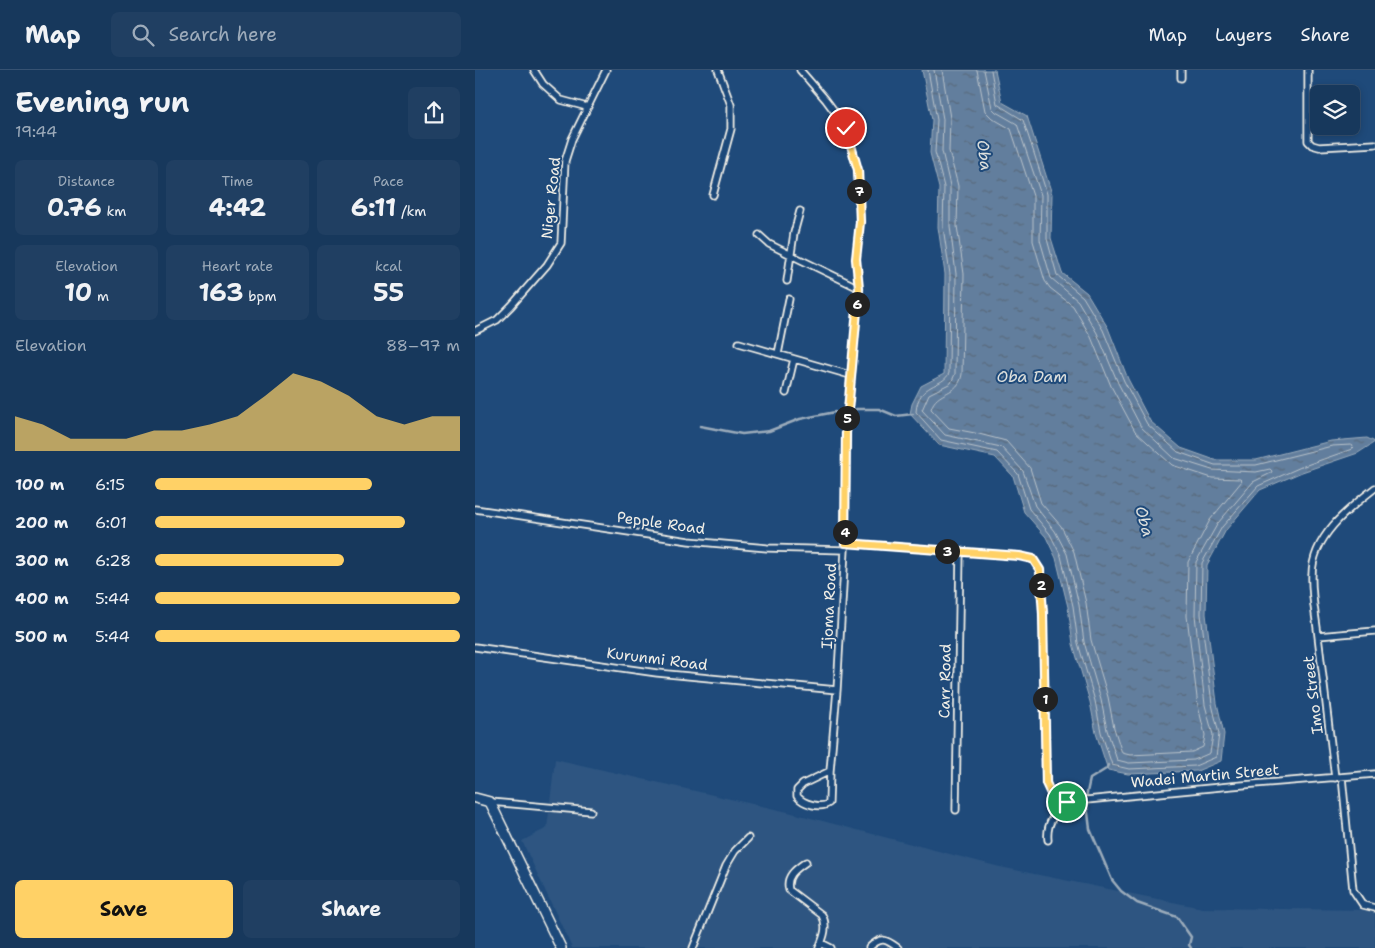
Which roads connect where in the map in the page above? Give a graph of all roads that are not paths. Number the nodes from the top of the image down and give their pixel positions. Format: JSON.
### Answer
{"nodes":[{"id":1,"x":534,"y":70,"type":"edge"},
{"id":2,"x":606,"y":70,"type":"edge"},
{"id":3,"x":718,"y":70,"type":"edge"},
{"id":4,"x":800,"y":70,"type":"edge"},
{"id":5,"x":1181,"y":70,"type":"edge"},
{"id":6,"x":1308,"y":70,"type":"edge"},
{"id":7,"x":1181,"y":78,"type":"dead end"},
{"id":8,"x":587,"y":107,"type":"junction"},
{"id":9,"x":1375,"y":144,"type":"edge"},
{"id":10,"x":713,"y":194,"type":"dead end"},
{"id":11,"x":800,"y":211,"type":"dead end"},
{"id":12,"x":759,"y":235,"type":"dead end"},
{"id":13,"x":791,"y":255,"type":"junction"},
{"id":14,"x":787,"y":281,"type":"dead end"},
{"id":15,"x":859,"y":288,"type":"junction"},
{"id":16,"x":789,"y":299,"type":"dead end"},
{"id":17,"x":475,"y":331,"type":"edge"},
{"id":18,"x":739,"y":343,"type":"dead end"},
{"id":19,"x":779,"y":354,"type":"junction"},
{"id":20,"x":794,"y":359,"type":"junction"},
{"id":21,"x":850,"y":375,"type":"junction"},
{"id":22,"x":786,"y":393,"type":"dead end"},
{"id":23,"x":1375,"y":488,"type":"edge"},
{"id":24,"x":475,"y":509,"type":"edge"},
{"id":25,"x":845,"y":547,"type":"junction"},
{"id":26,"x":960,"y":552,"type":"junction"},
{"id":27,"x":1375,"y":631,"type":"edge"},
{"id":28,"x":1319,"y":636,"type":"junction"},
{"id":29,"x":475,"y":647,"type":"edge"},
{"id":30,"x":837,"y":690,"type":"junction"},
{"id":31,"x":830,"y":771,"type":"junction"},
{"id":32,"x":1375,"y":774,"type":"edge"},
{"id":33,"x":1342,"y":777,"type":"junction"},
{"id":34,"x":1335,"y":778,"type":"junction"},
{"id":35,"x":475,"y":798,"type":"edge"},
{"id":36,"x":490,"y":802,"type":"junction"},
{"id":37,"x":1067,"y":802,"type":"junction"},
{"id":38,"x":956,"y":810,"type":"dead end"},
{"id":39,"x":591,"y":811,"type":"dead end"},
{"id":40,"x":748,"y":838,"type":"dead end"},
{"id":41,"x":1047,"y":840,"type":"dead end"},
{"id":42,"x":806,"y":862,"type":"dead end"},
{"id":43,"x":1375,"y":908,"type":"edge"},
{"id":44,"x":820,"y":945,"type":"edge"},
{"id":45,"x":561,"y":948,"type":"edge"},
{"id":46,"x":693,"y":948,"type":"edge"},
{"id":47,"x":831,"y":948,"type":"edge"},
{"id":48,"x":869,"y":948,"type":"edge"},
{"id":49,"x":898,"y":948,"type":"edge"}],
"edges":[{"from":1,"to":8,"type":"street"},
{"from":2,"to":8,"type":"street","name":"Niger Road"},
{"from":3,"to":10,"type":"street"},
{"from":4,"to":15,"type":"street","name":"Ijoma Road"},
{"from":5,"to":7,"type":"street"},
{"from":6,"to":9,"type":"street"},
{"from":8,"to":17,"type":"street","name":"Niger Road"},
{"from":11,"to":13,"type":"street"},
{"from":12,"to":13,"type":"street"},
{"from":13,"to":14,"type":"street"},
{"from":13,"to":15,"type":"street"},
{"from":15,"to":21,"type":"street","name":"Ijoma Road"},
{"from":16,"to":19,"type":"street"},
{"from":18,"to":19,"type":"street"},
{"from":19,"to":20,"type":"street"},
{"from":20,"to":21,"type":"street"},
{"from":20,"to":22,"type":"street"},
{"from":21,"to":25,"type":"street","name":"Ijoma Road"},
{"from":23,"to":28,"type":"street"},
{"from":24,"to":25,"type":"street","name":"Pepple Road"},
{"from":25,"to":26,"type":"street","name":"Pepple Road"},
{"from":25,"to":30,"type":"street","name":"Ijoma Road"},
{"from":26,"to":37,"type":"street","name":"Pepple Road"},
{"from":26,"to":38,"type":"street","name":"Carr Road"},
{"from":27,"to":28,"type":"street","name":"Imo Street"},
{"from":28,"to":34,"type":"street","name":"Imo Street"},
{"from":29,"to":30,"type":"street","name":"Kurunmi Road"},
{"from":30,"to":31,"type":"street","name":"Ijoma Road"},
{"from":31,"to":31,"type":"street","name":"Ijoma Road"},
{"from":32,"to":33,"type":"street","name":"Wadei Martin Street"},
{"from":33,"to":34,"type":"street","name":"Wadei Martin Street"},
{"from":33,"to":43,"type":"street"},
{"from":34,"to":37,"type":"street","name":"Wadei Martin Street"},
{"from":35,"to":36,"type":"street"},
{"from":36,"to":39,"type":"street"},
{"from":36,"to":45,"type":"street"},
{"from":37,"to":41,"type":"street"},
{"from":40,"to":46,"type":"street"},
{"from":42,"to":44,"type":"street"},
{"from":44,"to":47,"type":"street"},
{"from":48,"to":49,"type":"street"}]}
